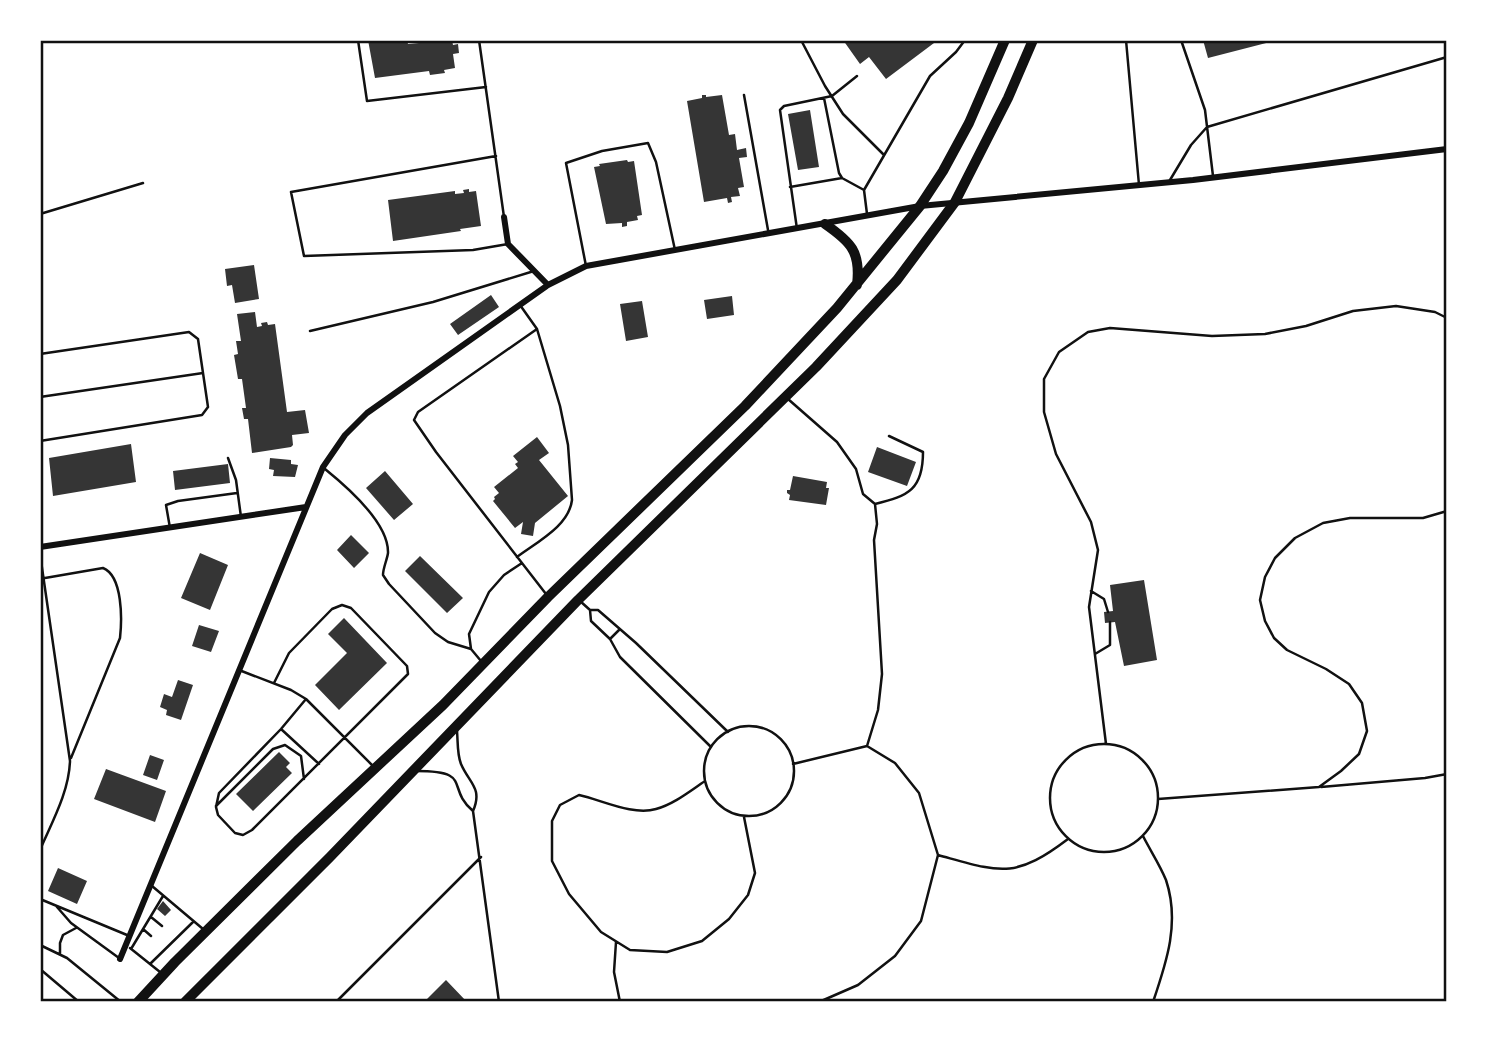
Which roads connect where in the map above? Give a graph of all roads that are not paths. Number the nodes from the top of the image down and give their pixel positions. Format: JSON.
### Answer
{"nodes":[{"id":1,"x":358,"y":40,"type":"edge"},
{"id":2,"x":480,"y":40,"type":"edge"},
{"id":3,"x":802,"y":40,"type":"edge"},
{"id":4,"x":965,"y":40,"type":"edge"},
{"id":5,"x":1006,"y":40,"type":"edge"},
{"id":6,"x":1033,"y":40,"type":"edge"},
{"id":7,"x":1126,"y":40,"type":"edge"},
{"id":8,"x":1181,"y":40,"type":"edge"},
{"id":9,"x":1447,"y":57,"type":"edge"},
{"id":10,"x":857,"y":76,"type":"dead end"},
{"id":11,"x":486,"y":87,"type":"junction"},
{"id":12,"x":744,"y":94,"type":"dead end"},
{"id":13,"x":832,"y":96,"type":"junction"},
{"id":14,"x":824,"y":97,"type":"junction"},
{"id":15,"x":1207,"y":127,"type":"junction"},
{"id":16,"x":1447,"y":149,"type":"edge"},
{"id":17,"x":884,"y":155,"type":"junction"},
{"id":18,"x":496,"y":156,"type":"junction"},
{"id":19,"x":842,"y":178,"type":"junction"},
{"id":20,"x":1213,"y":178,"type":"junction"},
{"id":21,"x":143,"y":183,"type":"dead end"},
{"id":22,"x":1168,"y":183,"type":"junction"},
{"id":23,"x":1139,"y":185,"type":"junction"},
{"id":24,"x":790,"y":187,"type":"junction"},
{"id":25,"x":864,"y":190,"type":"junction"},
{"id":26,"x":955,"y":202,"type":"junction"},
{"id":27,"x":920,"y":206,"type":"junction"},
{"id":28,"x":40,"y":214,"type":"edge"},
{"id":29,"x":868,"y":216,"type":"junction"},
{"id":30,"x":504,"y":217,"type":"joint"},
{"id":31,"x":825,"y":223,"type":"junction"},
{"id":32,"x":797,"y":229,"type":"junction"},
{"id":33,"x":769,"y":234,"type":"junction"},
{"id":34,"x":508,"y":244,"type":"junction"},
{"id":35,"x":675,"y":250,"type":"junction"},
{"id":36,"x":586,"y":267,"type":"junction"},
{"id":37,"x":534,"y":271,"type":"junction"},
{"id":38,"x":548,"y":285,"type":"junction"},
{"id":39,"x":857,"y":285,"type":"junction"},
{"id":40,"x":520,"y":305,"type":"junction"},
{"id":41,"x":1447,"y":318,"type":"edge"},
{"id":42,"x":537,"y":329,"type":"junction"},
{"id":43,"x":310,"y":331,"type":"dead end"},
{"id":44,"x":40,"y":354,"type":"edge"},
{"id":45,"x":203,"y":373,"type":"junction"},
{"id":46,"x":40,"y":397,"type":"edge"},
{"id":47,"x":785,"y":397,"type":"junction"},
{"id":48,"x":889,"y":436,"type":"dead end"},
{"id":49,"x":40,"y":441,"type":"edge"},
{"id":50,"x":228,"y":458,"type":"dead end"},
{"id":51,"x":323,"y":467,"type":"junction"},
{"id":52,"x":237,"y":493,"type":"junction"},
{"id":53,"x":875,"y":504,"type":"junction"},
{"id":54,"x":306,"y":507,"type":"junction"},
{"id":55,"x":1447,"y":511,"type":"edge"},
{"id":56,"x":241,"y":517,"type":"junction"},
{"id":57,"x":170,"y":528,"type":"junction"},
{"id":58,"x":40,"y":547,"type":"edge"},
{"id":59,"x":40,"y":554,"type":"edge"},
{"id":60,"x":517,"y":557,"type":"junction"},
{"id":61,"x":522,"y":563,"type":"junction"},
{"id":62,"x":44,"y":578,"type":"junction"},
{"id":63,"x":43,"y":590,"type":"edge"},
{"id":64,"x":1091,"y":591,"type":"junction"},
{"id":65,"x":548,"y":597,"type":"junction"},
{"id":66,"x":578,"y":600,"type":"junction"},
{"id":67,"x":590,"y":610,"type":"junction"},
{"id":68,"x":1108,"y":612,"type":"dead end"},
{"id":69,"x":1110,"y":622,"type":"dead end"},
{"id":70,"x":619,"y":630,"type":"junction"},
{"id":71,"x":610,"y":639,"type":"junction"},
{"id":72,"x":471,"y":649,"type":"junction"},
{"id":73,"x":1095,"y":654,"type":"junction"},
{"id":74,"x":484,"y":663,"type":"junction"},
{"id":75,"x":239,"y":670,"type":"junction"},
{"id":76,"x":274,"y":683,"type":"junction"},
{"id":77,"x":306,"y":699,"type":"junction"},
{"id":78,"x":457,"y":725,"type":"junction"},
{"id":79,"x":281,"y":729,"type":"junction"},
{"id":80,"x":728,"y":732,"type":"junction"},
{"id":81,"x":345,"y":738,"type":"junction"},
{"id":82,"x":1106,"y":744,"type":"junction"},
{"id":83,"x":867,"y":746,"type":"junction"},
{"id":84,"x":710,"y":747,"type":"junction"},
{"id":85,"x":70,"y":761,"type":"junction"},
{"id":86,"x":319,"y":764,"type":"junction"},
{"id":87,"x":793,"y":764,"type":"junction"},
{"id":88,"x":375,"y":768,"type":"junction"},
{"id":89,"x":413,"y":771,"type":"junction"},
{"id":90,"x":1447,"y":774,"type":"edge"},
{"id":91,"x":304,"y":779,"type":"junction"},
{"id":92,"x":705,"y":781,"type":"junction"},
{"id":93,"x":1319,"y":787,"type":"junction"},
{"id":94,"x":1158,"y":799,"type":"junction"},
{"id":95,"x":216,"y":807,"type":"junction"},
{"id":96,"x":473,"y":811,"type":"junction"},
{"id":97,"x":744,"y":817,"type":"junction"},
{"id":98,"x":1143,"y":836,"type":"junction"},
{"id":99,"x":1068,"y":839,"type":"junction"},
{"id":100,"x":40,"y":850,"type":"edge"},
{"id":101,"x":939,"y":855,"type":"junction"},
{"id":102,"x":481,"y":857,"type":"junction"},
{"id":103,"x":151,"y":885,"type":"junction"},
{"id":104,"x":163,"y":896,"type":"junction"},
{"id":105,"x":40,"y":899,"type":"edge"},
{"id":106,"x":57,"y":906,"type":"junction"},
{"id":107,"x":151,"y":916,"type":"junction"},
{"id":108,"x":194,"y":922,"type":"junction"},
{"id":109,"x":162,"y":926,"type":"dead end"},
{"id":110,"x":77,"y":927,"type":"junction"},
{"id":111,"x":143,"y":929,"type":"junction"},
{"id":112,"x":205,"y":932,"type":"junction"},
{"id":113,"x":151,"y":936,"type":"dead end"},
{"id":114,"x":130,"y":937,"type":"junction"},
{"id":115,"x":616,"y":942,"type":"junction"},
{"id":116,"x":40,"y":945,"type":"edge"},
{"id":117,"x":129,"y":947,"type":"junction"},
{"id":118,"x":60,"y":954,"type":"junction"},
{"id":119,"x":120,"y":959,"type":"joint"},
{"id":120,"x":150,"y":964,"type":"junction"},
{"id":121,"x":40,"y":970,"type":"edge"},
{"id":122,"x":163,"y":974,"type":"junction"},
{"id":123,"x":79,"y":1002,"type":"edge"},
{"id":124,"x":121,"y":1002,"type":"edge"},
{"id":125,"x":138,"y":1002,"type":"edge"},
{"id":126,"x":185,"y":1002,"type":"edge"},
{"id":127,"x":336,"y":1002,"type":"edge"},
{"id":128,"x":499,"y":1002,"type":"edge"},
{"id":129,"x":620,"y":1002,"type":"edge"},
{"id":130,"x":820,"y":1002,"type":"edge"},
{"id":131,"x":1153,"y":1002,"type":"edge"}],
"edges":[{"from":1,"to":11,"type":"lane"},
{"from":2,"to":11,"type":"lane"},
{"from":3,"to":13,"type":"lane"},
{"from":4,"to":17,"type":"lane"},
{"from":5,"to":27,"type":"main road"},
{"from":6,"to":26,"type":"main road"},
{"from":7,"to":23,"type":"lane"},
{"from":8,"to":15,"type":"lane"},
{"from":9,"to":15,"type":"lane"},
{"from":10,"to":13,"type":"lane"},
{"from":11,"to":18,"type":"lane"},
{"from":12,"to":33,"type":"lane"},
{"from":13,"to":14,"type":"lane"},
{"from":13,"to":17,"type":"lane"},
{"from":14,"to":19,"type":"lane"},
{"from":14,"to":24,"type":"lane"},
{"from":15,"to":20,"type":"lane"},
{"from":15,"to":22,"type":"lane"},
{"from":16,"to":20,"type":"street"},
{"from":17,"to":25,"type":"lane"},
{"from":18,"to":30,"type":"lane"},
{"from":18,"to":34,"type":"lane"},
{"from":19,"to":24,"type":"lane"},
{"from":19,"to":25,"type":"lane"},
{"from":20,"to":22,"type":"street"},
{"from":21,"to":28,"type":"lane"},
{"from":22,"to":23,"type":"street"},
{"from":23,"to":26,"type":"street"},
{"from":24,"to":32,"type":"lane"},
{"from":25,"to":29,"type":"lane"},
{"from":26,"to":27,"type":"street"},
{"from":26,"to":47,"type":"main road"},
{"from":27,"to":29,"type":"street"},
{"from":27,"to":39,"type":"main road"},
{"from":29,"to":31,"type":"street"},
{"from":30,"to":34,"type":"street"},
{"from":31,"to":32,"type":"street"},
{"from":31,"to":39,"type":"main road"},
{"from":32,"to":33,"type":"street"},
{"from":33,"to":35,"type":"street"},
{"from":34,"to":37,"type":"street"},
{"from":35,"to":36,"type":"street"},
{"from":35,"to":36,"type":"lane"},
{"from":36,"to":38,"type":"street"},
{"from":37,"to":38,"type":"street"},
{"from":37,"to":43,"type":"lane"},
{"from":38,"to":40,"type":"street"},
{"from":39,"to":65,"type":"main road"},
{"from":40,"to":42,"type":"lane"},
{"from":40,"to":51,"type":"street"},
{"from":41,"to":64,"type":"lane"},
{"from":42,"to":60,"type":"lane"},
{"from":42,"to":60,"type":"lane"},
{"from":44,"to":45,"type":"lane"},
{"from":45,"to":46,"type":"lane"},
{"from":45,"to":49,"type":"lane"},
{"from":47,"to":53,"type":"lane"},
{"from":47,"to":66,"type":"main road"},
{"from":48,"to":53,"type":"lane"},
{"from":50,"to":52,"type":"lane"},
{"from":51,"to":54,"type":"street"},
{"from":51,"to":72,"type":"lane"},
{"from":52,"to":56,"type":"lane"},
{"from":52,"to":57,"type":"lane"},
{"from":53,"to":83,"type":"lane"},
{"from":54,"to":56,"type":"street"},
{"from":54,"to":75,"type":"street"},
{"from":55,"to":93,"type":"lane"},
{"from":56,"to":57,"type":"street"},
{"from":57,"to":58,"type":"street"},
{"from":59,"to":62,"type":"lane"},
{"from":60,"to":61,"type":"lane"},
{"from":61,"to":65,"type":"lane"},
{"from":61,"to":72,"type":"lane"},
{"from":62,"to":63,"type":"lane"},
{"from":62,"to":85,"type":"lane"},
{"from":63,"to":85,"type":"lane"},
{"from":64,"to":68,"type":"lane"},
{"from":64,"to":73,"type":"lane"},
{"from":65,"to":74,"type":"main road"},
{"from":66,"to":67,"type":"lane"},
{"from":66,"to":78,"type":"main road"},
{"from":67,"to":70,"type":"lane"},
{"from":67,"to":71,"type":"lane"},
{"from":69,"to":73,"type":"lane"},
{"from":70,"to":71,"type":"lane"},
{"from":70,"to":80,"type":"lane"},
{"from":71,"to":84,"type":"lane"},
{"from":72,"to":74,"type":"lane"},
{"from":73,"to":82,"type":"lane"},
{"from":74,"to":88,"type":"main road"},
{"from":75,"to":76,"type":"lane"},
{"from":75,"to":103,"type":"street"},
{"from":76,"to":77,"type":"lane"},
{"from":76,"to":81,"type":"lane"},
{"from":77,"to":79,"type":"lane"},
{"from":77,"to":81,"type":"lane"},
{"from":78,"to":89,"type":"main road"},
{"from":78,"to":96,"type":"lane"},
{"from":79,"to":86,"type":"lane"},
{"from":79,"to":95,"type":"lane"},
{"from":80,"to":84,"type":"lane"},
{"from":80,"to":87,"type":"lane"},
{"from":81,"to":86,"type":"lane"},
{"from":81,"to":88,"type":"lane"},
{"from":82,"to":94,"type":"lane"},
{"from":82,"to":99,"type":"lane"},
{"from":83,"to":87,"type":"lane"},
{"from":83,"to":101,"type":"lane"},
{"from":84,"to":92,"type":"lane"},
{"from":85,"to":100,"type":"lane"},
{"from":86,"to":91,"type":"lane"},
{"from":87,"to":97,"type":"lane"},
{"from":88,"to":112,"type":"main road"},
{"from":89,"to":96,"type":"lane"},
{"from":89,"to":126,"type":"main road"},
{"from":90,"to":93,"type":"lane"},
{"from":91,"to":95,"type":"lane"},
{"from":91,"to":95,"type":"lane"},
{"from":92,"to":97,"type":"lane"},
{"from":92,"to":115,"type":"lane"},
{"from":93,"to":94,"type":"lane"},
{"from":94,"to":98,"type":"lane"},
{"from":96,"to":102,"type":"lane"},
{"from":97,"to":115,"type":"lane"},
{"from":98,"to":99,"type":"lane"},
{"from":98,"to":131,"type":"lane"},
{"from":99,"to":101,"type":"lane"},
{"from":101,"to":130,"type":"lane"},
{"from":102,"to":127,"type":"lane"},
{"from":102,"to":128,"type":"lane"},
{"from":103,"to":104,"type":"lane"},
{"from":103,"to":114,"type":"street"},
{"from":104,"to":107,"type":"lane"},
{"from":104,"to":108,"type":"lane"},
{"from":105,"to":106,"type":"lane"},
{"from":106,"to":110,"type":"lane"},
{"from":106,"to":114,"type":"lane"},
{"from":107,"to":109,"type":"lane"},
{"from":107,"to":111,"type":"lane"},
{"from":108,"to":112,"type":"lane"},
{"from":108,"to":120,"type":"lane"},
{"from":110,"to":118,"type":"lane"},
{"from":110,"to":119,"type":"lane"},
{"from":111,"to":113,"type":"lane"},
{"from":111,"to":117,"type":"lane"},
{"from":112,"to":122,"type":"main road"},
{"from":114,"to":117,"type":"street"},
{"from":115,"to":129,"type":"lane"},
{"from":116,"to":118,"type":"lane"},
{"from":117,"to":119,"type":"street"},
{"from":117,"to":120,"type":"lane"},
{"from":118,"to":124,"type":"lane"},
{"from":120,"to":122,"type":"lane"},
{"from":121,"to":123,"type":"lane"},
{"from":122,"to":125,"type":"main road"}]}
